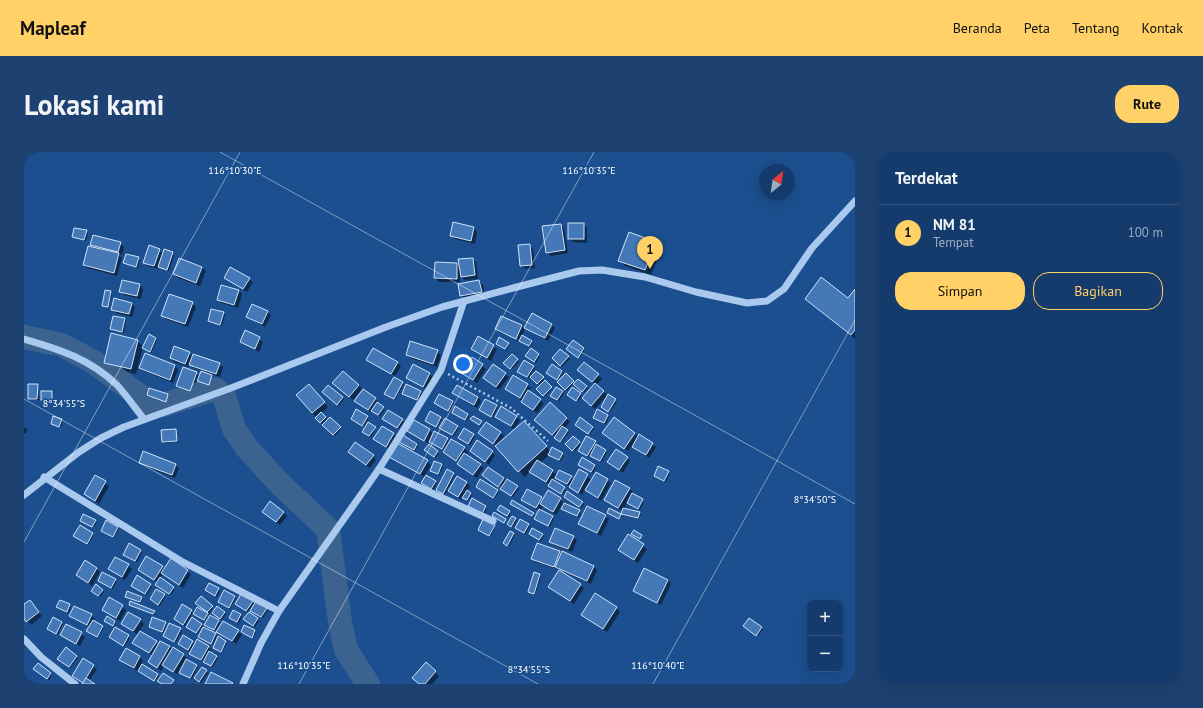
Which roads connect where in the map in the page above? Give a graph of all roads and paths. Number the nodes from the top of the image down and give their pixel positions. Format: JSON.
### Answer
{"nodes":[{"id":1,"x":855,"y":201,"type":"edge"},
{"id":2,"x":464,"y":301,"type":"junction"},
{"id":3,"x":24,"y":339,"type":"edge"},
{"id":4,"x":441,"y":370,"type":"junction"},
{"id":5,"x":144,"y":419,"type":"junction"},
{"id":6,"x":548,"y":441,"type":"dead end"},
{"id":7,"x":379,"y":469,"type":"junction"},
{"id":8,"x":44,"y":477,"type":"junction"},
{"id":9,"x":24,"y":495,"type":"edge"},
{"id":10,"x":493,"y":521,"type":"dead end"},
{"id":11,"x":279,"y":611,"type":"junction"},
{"id":12,"x":24,"y":639,"type":"edge"},
{"id":13,"x":75,"y":684,"type":"edge"},
{"id":14,"x":243,"y":684,"type":"edge"}],
"edges":[{"from":1,"to":2,"type":"street"},
{"from":2,"to":4,"type":"street"},
{"from":2,"to":5,"type":"street"},
{"from":3,"to":5,"type":"street"},
{"from":4,"to":6,"type":"path"},
{"from":4,"to":7,"type":"street"},
{"from":5,"to":8,"type":"street"},
{"from":7,"to":10,"type":"street"},
{"from":7,"to":11,"type":"street"},
{"from":8,"to":9,"type":"street"},
{"from":8,"to":11,"type":"street"},
{"from":11,"to":14,"type":"street"},
{"from":12,"to":13,"type":"street"}]}
